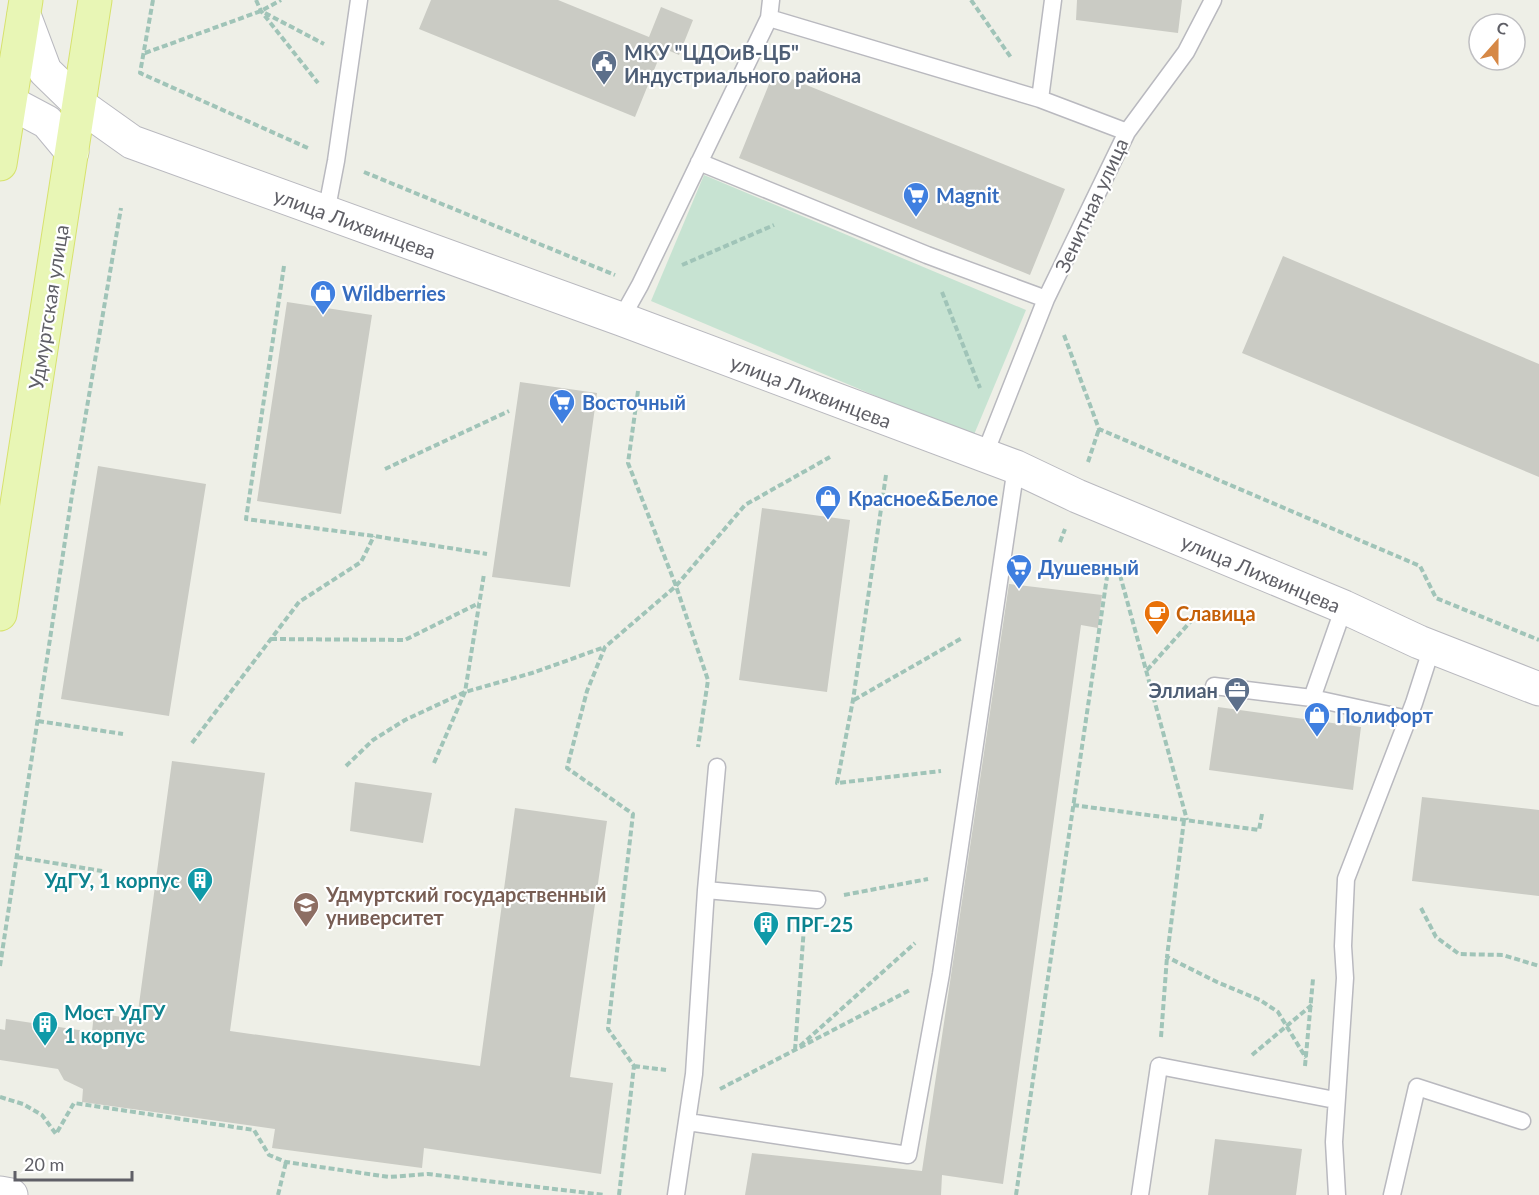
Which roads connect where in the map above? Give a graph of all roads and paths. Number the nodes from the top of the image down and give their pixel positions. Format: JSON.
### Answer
{"nodes":[{"id":1,"x":95,"y":0,"type":"edge"},
{"id":2,"x":153,"y":0,"type":"edge"},
{"id":3,"x":256,"y":0,"type":"edge"},
{"id":4,"x":281,"y":0,"type":"edge"},
{"id":5,"x":359,"y":0,"type":"edge"},
{"id":6,"x":771,"y":0,"type":"edge"},
{"id":7,"x":971,"y":0,"type":"edge"},
{"id":8,"x":1053,"y":0,"type":"edge"},
{"id":9,"x":1213,"y":0,"type":"edge"},
{"id":10,"x":25,"y":7,"type":"edge"},
{"id":11,"x":261,"y":11,"type":"junction"},
{"id":12,"x":769,"y":18,"type":"junction"},
{"id":13,"x":144,"y":53,"type":"junction"},
{"id":14,"x":351,"y":58,"type":"junction"},
{"id":15,"x":5,"y":99,"type":"edge"},
{"id":16,"x":1040,"y":99,"type":"junction"},
{"id":17,"x":80,"y":105,"type":"junction"},
{"id":18,"x":343,"y":114,"type":"junction"},
{"id":19,"x":1127,"y":132,"type":"junction"},
{"id":20,"x":72,"y":152,"type":"junction"},
{"id":21,"x":336,"y":161,"type":"junction"},
{"id":22,"x":699,"y":162,"type":"junction"},
{"id":23,"x":0,"y":164,"type":"edge"},
{"id":24,"x":121,"y":208,"type":"dead end"},
{"id":25,"x":811,"y":209,"type":"junction"},
{"id":26,"x":326,"y":213,"type":"junction"},
{"id":27,"x":927,"y":255,"type":"junction"},
{"id":28,"x":284,"y":266,"type":"dead end"},
{"id":29,"x":640,"y":285,"type":"junction"},
{"id":30,"x":1046,"y":299,"type":"junction"},
{"id":31,"x":621,"y":319,"type":"junction"},
{"id":32,"x":638,"y":391,"type":"dead end"},
{"id":33,"x":509,"y":411,"type":"dead end"},
{"id":34,"x":995,"y":426,"type":"junction"},
{"id":35,"x":984,"y":456,"type":"junction"},
{"id":36,"x":830,"y":457,"type":"dead end"},
{"id":37,"x":1016,"y":467,"type":"junction"},
{"id":38,"x":386,"y":469,"type":"dead end"},
{"id":39,"x":886,"y":475,"type":"dead end"},
{"id":40,"x":11,"y":476,"type":"edge"},
{"id":41,"x":374,"y":536,"type":"junction"},
{"id":42,"x":487,"y":554,"type":"dead end"},
{"id":43,"x":1108,"y":570,"type":"dead end"},
{"id":44,"x":484,"y":574,"type":"dead end"},
{"id":45,"x":1120,"y":575,"type":"dead end"},
{"id":46,"x":676,"y":586,"type":"junction"},
{"id":47,"x":479,"y":603,"type":"junction"},
{"id":48,"x":1344,"y":607,"type":"junction"},
{"id":49,"x":1201,"y":610,"type":"dead end"},
{"id":50,"x":0,"y":614,"type":"edge"},
{"id":51,"x":993,"y":620,"type":"junction"},
{"id":52,"x":272,"y":639,"type":"junction"},
{"id":53,"x":1539,"y":640,"type":"edge"},
{"id":54,"x":606,"y":647,"type":"junction"},
{"id":55,"x":1432,"y":647,"type":"junction"},
{"id":56,"x":1147,"y":671,"type":"junction"},
{"id":57,"x":1214,"y":686,"type":"dead end"},
{"id":58,"x":1539,"y":689,"type":"edge"},
{"id":59,"x":465,"y":692,"type":"junction"},
{"id":60,"x":1312,"y":698,"type":"junction"},
{"id":61,"x":854,"y":700,"type":"junction"},
{"id":62,"x":1408,"y":719,"type":"junction"},
{"id":63,"x":38,"y":721,"type":"junction"},
{"id":64,"x":123,"y":734,"type":"dead end"},
{"id":65,"x":192,"y":743,"type":"dead end"},
{"id":66,"x":697,"y":754,"type":"dead end"},
{"id":67,"x":434,"y":763,"type":"dead end"},
{"id":68,"x":346,"y":766,"type":"dead end"},
{"id":69,"x":717,"y":767,"type":"dead end"},
{"id":70,"x":972,"y":768,"type":"junction"},
{"id":71,"x":1073,"y":805,"type":"junction"},
{"id":72,"x":1262,"y":814,"type":"dead end"},
{"id":73,"x":1185,"y":820,"type":"junction"},
{"id":74,"x":17,"y":857,"type":"junction"},
{"id":75,"x":102,"y":871,"type":"dead end"},
{"id":76,"x":956,"y":874,"type":"junction"},
{"id":77,"x":706,"y":890,"type":"junction"},
{"id":78,"x":812,"y":899,"type":"junction"},
{"id":79,"x":1420,"y":908,"type":"dead end"},
{"id":80,"x":950,"y":912,"type":"junction"},
{"id":81,"x":1167,"y":957,"type":"junction"},
{"id":82,"x":0,"y":966,"type":"edge"},
{"id":83,"x":1539,"y":966,"type":"edge"},
{"id":84,"x":941,"y":974,"type":"junction"},
{"id":85,"x":1345,"y":978,"type":"junction"},
{"id":86,"x":1313,"y":979,"type":"dead end"},
{"id":87,"x":1310,"y":1007,"type":"junction"},
{"id":88,"x":1286,"y":1027,"type":"junction"},
{"id":89,"x":795,"y":1050,"type":"junction"},
{"id":90,"x":1306,"y":1058,"type":"junction"},
{"id":91,"x":1159,"y":1066,"type":"junction"},
{"id":92,"x":1223,"y":1078,"type":"junction"},
{"id":93,"x":1302,"y":1094,"type":"junction"},
{"id":94,"x":0,"y":1098,"type":"edge"},
{"id":95,"x":1335,"y":1100,"type":"junction"},
{"id":96,"x":690,"y":1105,"type":"junction"},
{"id":97,"x":1522,"y":1121,"type":"dead end"},
{"id":98,"x":688,"y":1122,"type":"junction"},
{"id":99,"x":286,"y":1162,"type":"junction"},
{"id":100,"x":0,"y":1193,"type":"edge"},
{"id":101,"x":11,"y":1195,"type":"edge"},
{"id":102,"x":278,"y":1195,"type":"edge"},
{"id":103,"x":605,"y":1195,"type":"edge"},
{"id":104,"x":619,"y":1195,"type":"edge"},
{"id":105,"x":676,"y":1195,"type":"edge"},
{"id":106,"x":1016,"y":1195,"type":"edge"},
{"id":107,"x":1140,"y":1195,"type":"edge"},
{"id":108,"x":1337,"y":1195,"type":"edge"},
{"id":109,"x":1392,"y":1195,"type":"edge"}],
"edges":[{"from":1,"to":17,"type":"main road","name":"Удмуртская улица"},
{"from":2,"to":13,"type":"path"},
{"from":3,"to":11,"type":"path"},
{"from":4,"to":11,"type":"path"},
{"from":5,"to":14,"type":"lane"},
{"from":6,"to":12,"type":"lane"},
{"from":7,"to":16,"type":"path"},
{"from":8,"to":16,"type":"lane"},
{"from":9,"to":19,"type":"lane"},
{"from":10,"to":15,"type":"main road"},
{"from":10,"to":17,"type":"street","name":"улица Лихвинцева"},
{"from":11,"to":13,"type":"path"},
{"from":11,"to":14,"type":"path"},
{"from":11,"to":18,"type":"path"},
{"from":12,"to":16,"type":"lane","name":"Зенитная улица"},
{"from":12,"to":22,"type":"lane"},
{"from":13,"to":21,"type":"path"},
{"from":14,"to":18,"type":"lane"},
{"from":15,"to":20,"type":"street"},
{"from":15,"to":23,"type":"main road"},
{"from":16,"to":19,"type":"lane","name":"Зенитная улица"},
{"from":17,"to":20,"type":"main road","name":"Удмуртская улица"},
{"from":17,"to":26,"type":"street","name":"улица Лихвинцева"},
{"from":18,"to":21,"type":"lane"},
{"from":19,"to":30,"type":"lane","name":"Зенитная улица"},
{"from":20,"to":40,"type":"main road","name":"Удмуртская улица"},
{"from":21,"to":26,"type":"lane"},
{"from":21,"to":29,"type":"path"},
{"from":22,"to":25,"type":"lane"},
{"from":22,"to":29,"type":"lane"},
{"from":24,"to":63,"type":"path"},
{"from":25,"to":27,"type":"lane"},
{"from":25,"to":29,"type":"path"},
{"from":26,"to":31,"type":"street","name":"улица Лихвинцева"},
{"from":27,"to":30,"type":"lane"},
{"from":27,"to":34,"type":"path"},
{"from":28,"to":41,"type":"path"},
{"from":29,"to":31,"type":"lane"},
{"from":30,"to":34,"type":"lane","name":"Зенитная улица"},
{"from":30,"to":53,"type":"path"},
{"from":31,"to":35,"type":"street","name":"улица Лихвинцева"},
{"from":32,"to":46,"type":"path"},
{"from":33,"to":38,"type":"path"},
{"from":34,"to":35,"type":"lane","name":"Зенитная улица"},
{"from":35,"to":37,"type":"street","name":"улица Лихвинцева"},
{"from":36,"to":46,"type":"path"},
{"from":37,"to":48,"type":"street","name":"улица Лихвинцева"},
{"from":37,"to":51,"type":"lane"},
{"from":39,"to":61,"type":"path"},
{"from":40,"to":50,"type":"main road","name":"Удмуртская улица"},
{"from":41,"to":42,"type":"path"},
{"from":41,"to":52,"type":"path"},
{"from":43,"to":71,"type":"path"},
{"from":44,"to":47,"type":"path"},
{"from":45,"to":56,"type":"path"},
{"from":46,"to":54,"type":"path"},
{"from":46,"to":66,"type":"path"},
{"from":47,"to":52,"type":"path"},
{"from":47,"to":59,"type":"path"},
{"from":48,"to":55,"type":"street","name":"улица Лихвинцева"},
{"from":48,"to":60,"type":"lane"},
{"from":49,"to":56,"type":"path"},
{"from":51,"to":61,"type":"path"},
{"from":51,"to":70,"type":"lane"},
{"from":52,"to":65,"type":"path"},
{"from":54,"to":59,"type":"path"},
{"from":54,"to":104,"type":"path"},
{"from":55,"to":58,"type":"street","name":"улица Лихвинцева"},
{"from":55,"to":62,"type":"lane"},
{"from":56,"to":73,"type":"path"},
{"from":57,"to":60,"type":"lane"},
{"from":59,"to":67,"type":"path"},
{"from":59,"to":68,"type":"path"},
{"from":60,"to":62,"type":"lane"},
{"from":61,"to":70,"type":"path"},
{"from":62,"to":85,"type":"lane"},
{"from":63,"to":64,"type":"path"},
{"from":63,"to":74,"type":"path"},
{"from":69,"to":77,"type":"lane"},
{"from":70,"to":76,"type":"lane"},
{"from":71,"to":73,"type":"path"},
{"from":71,"to":106,"type":"path"},
{"from":72,"to":73,"type":"path"},
{"from":73,"to":81,"type":"path"},
{"from":74,"to":75,"type":"path"},
{"from":74,"to":82,"type":"path"},
{"from":76,"to":78,"type":"path"},
{"from":76,"to":80,"type":"lane"},
{"from":77,"to":78,"type":"lane"},
{"from":77,"to":96,"type":"lane"},
{"from":78,"to":89,"type":"path"},
{"from":79,"to":83,"type":"path"},
{"from":80,"to":84,"type":"lane"},
{"from":80,"to":89,"type":"path"},
{"from":81,"to":88,"type":"path"},
{"from":81,"to":91,"type":"path"},
{"from":84,"to":89,"type":"path"},
{"from":84,"to":98,"type":"lane"},
{"from":85,"to":87,"type":"path"},
{"from":85,"to":95,"type":"lane"},
{"from":86,"to":87,"type":"path"},
{"from":87,"to":88,"type":"path"},
{"from":87,"to":90,"type":"path"},
{"from":88,"to":90,"type":"path"},
{"from":88,"to":92,"type":"path"},
{"from":89,"to":96,"type":"path"},
{"from":90,"to":93,"type":"path"},
{"from":91,"to":92,"type":"lane"},
{"from":91,"to":107,"type":"lane"},
{"from":92,"to":93,"type":"lane"},
{"from":93,"to":95,"type":"lane"},
{"from":94,"to":99,"type":"path"},
{"from":95,"to":108,"type":"lane"},
{"from":96,"to":98,"type":"lane"},
{"from":97,"to":109,"type":"lane"},
{"from":98,"to":105,"type":"lane"},
{"from":99,"to":102,"type":"path"},
{"from":99,"to":103,"type":"path"},
{"from":100,"to":101,"type":"street"}]}
